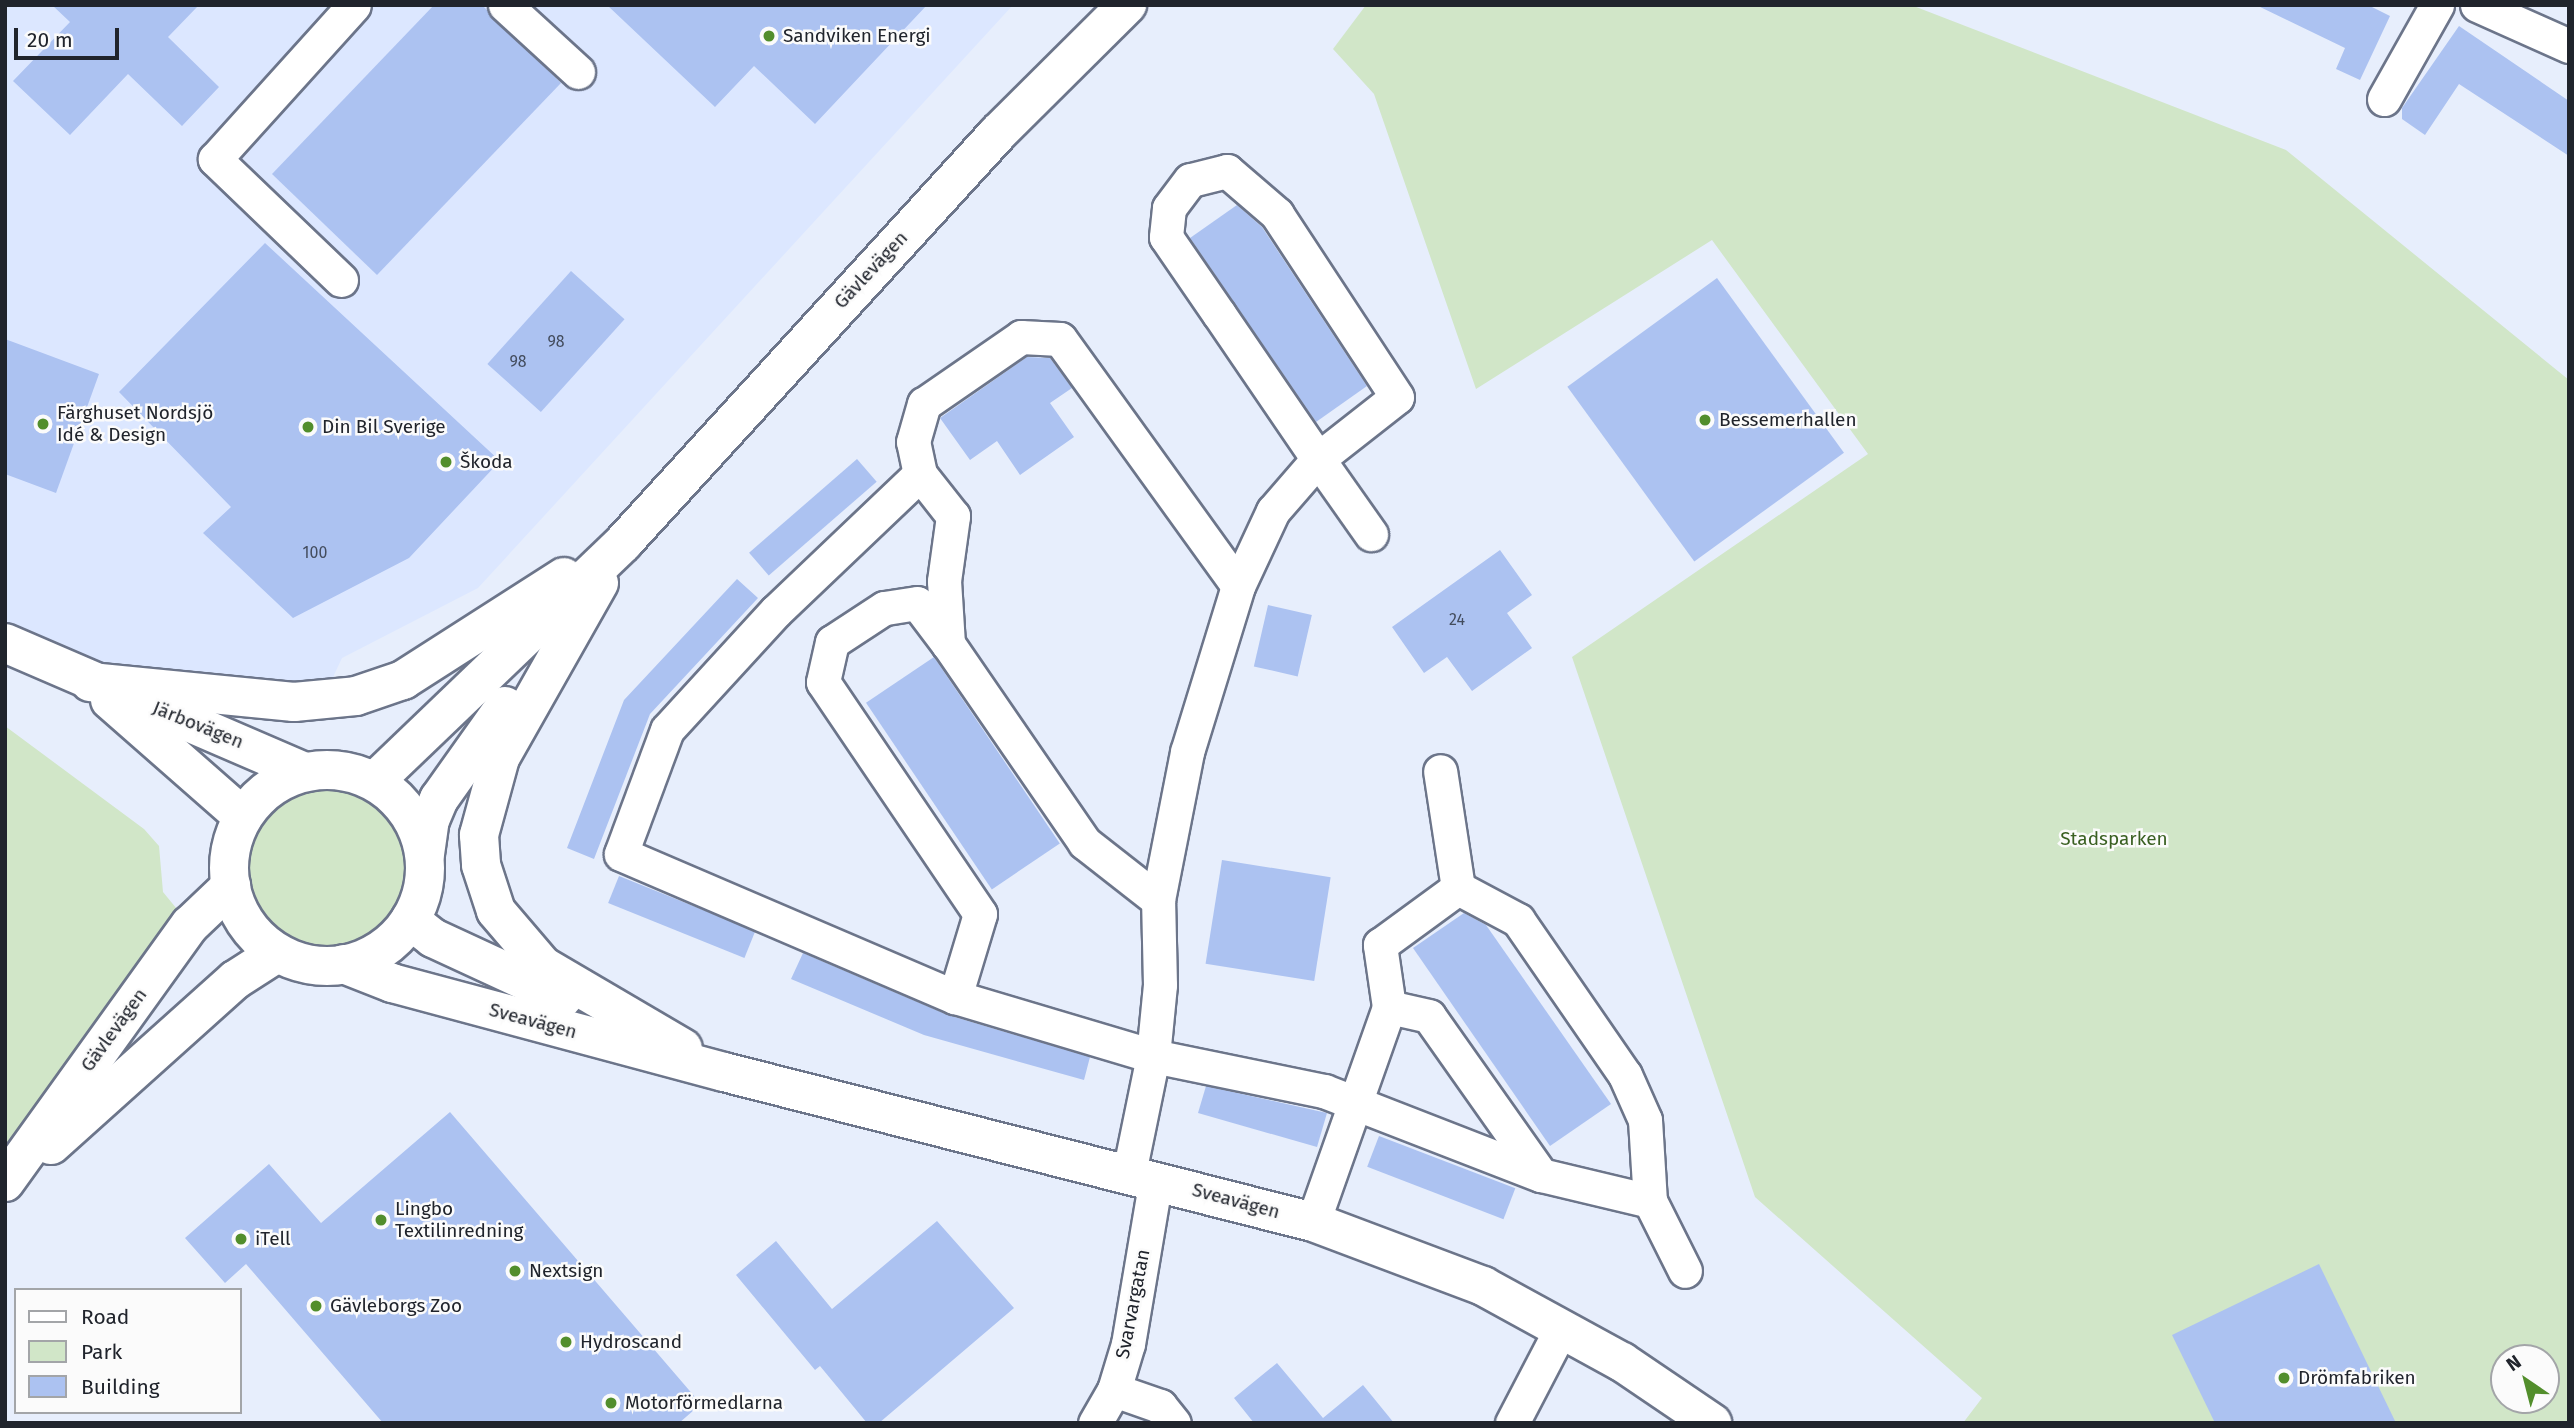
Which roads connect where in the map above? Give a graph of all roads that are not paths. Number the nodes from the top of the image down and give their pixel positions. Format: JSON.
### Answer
{"nodes":[{"id":1,"x":354,"y":5,"type":"edge"},
{"id":2,"x":505,"y":5,"type":"edge"},
{"id":3,"x":1126,"y":5,"type":"edge"},
{"id":4,"x":2437,"y":5,"type":"edge"},
{"id":5,"x":2477,"y":5,"type":"edge"},
{"id":6,"x":2569,"y":46,"type":"edge"},
{"id":7,"x":578,"y":72,"type":"dead end"},
{"id":8,"x":2384,"y":99,"type":"dead end"},
{"id":9,"x":341,"y":280,"type":"dead end"},
{"id":10,"x":1318,"y":459,"type":"junction"},
{"id":11,"x":919,"y":474,"type":"junction"},
{"id":12,"x":1371,"y":534,"type":"dead end"},
{"id":13,"x":623,"y":542,"type":"junction"},
{"id":14,"x":1238,"y":586,"type":"junction"},
{"id":15,"x":5,"y":643,"type":"edge"},
{"id":16,"x":948,"y":644,"type":"junction"},
{"id":17,"x":90,"y":682,"type":"junction"},
{"id":18,"x":1440,"y":771,"type":"dead end"},
{"id":19,"x":304,"y":772,"type":"junction"},
{"id":20,"x":375,"y":781,"type":"junction"},
{"id":21,"x":243,"y":817,"type":"junction"},
{"id":22,"x":425,"y":854,"type":"junction"},
{"id":23,"x":231,"y":886,"type":"junction"},
{"id":24,"x":1458,"y":888,"type":"junction"},
{"id":25,"x":1158,"y":900,"type":"junction"},
{"id":26,"x":410,"y":920,"type":"junction"},
{"id":27,"x":277,"y":953,"type":"junction"},
{"id":28,"x":344,"y":964,"type":"junction"},
{"id":29,"x":955,"y":997,"type":"junction"},
{"id":30,"x":1389,"y":1007,"type":"junction"},
{"id":31,"x":1153,"y":1056,"type":"junction"},
{"id":32,"x":724,"y":1072,"type":"junction"},
{"id":33,"x":1356,"y":1106,"type":"junction"},
{"id":34,"x":1541,"y":1175,"type":"junction"},
{"id":35,"x":1142,"y":1176,"type":"junction"},
{"id":36,"x":5,"y":1184,"type":"edge"},
{"id":37,"x":1650,"y":1201,"type":"junction"},
{"id":38,"x":1313,"y":1222,"type":"junction"},
{"id":39,"x":1685,"y":1272,"type":"dead end"},
{"id":40,"x":1562,"y":1327,"type":"junction"},
{"id":41,"x":1114,"y":1390,"type":"junction"},
{"id":42,"x":1522,"y":1419,"type":"edge"},
{"id":43,"x":1095,"y":1423,"type":"edge"},
{"id":44,"x":1174,"y":1423,"type":"edge"},
{"id":45,"x":1712,"y":1423,"type":"edge"}],
"edges":[{"from":1,"to":9,"type":"street"},
{"from":2,"to":7,"type":"street"},
{"from":3,"to":13,"type":"main road","name":"Gävlevägen"},
{"from":4,"to":8,"type":"street"},
{"from":5,"to":6,"type":"street"},
{"from":10,"to":10,"type":"street"},
{"from":10,"to":12,"type":"street"},
{"from":10,"to":14,"type":"street","name":"Svarvargatan"},
{"from":11,"to":14,"type":"street"},
{"from":11,"to":16,"type":"street"},
{"from":11,"to":29,"type":"street"},
{"from":13,"to":17,"type":"main road"},
{"from":13,"to":20,"type":"main road","name":"Gävlevägen"},
{"from":13,"to":22,"type":"main road","name":"Gävlevägen"},
{"from":13,"to":32,"type":"main road"},
{"from":14,"to":25,"type":"street","name":"Svarvargatan"},
{"from":15,"to":17,"type":"main road","name":"Järbovägen"},
{"from":16,"to":25,"type":"street"},
{"from":16,"to":29,"type":"street"},
{"from":17,"to":19,"type":"main road","name":"Järbovägen"},
{"from":17,"to":21,"type":"main road","name":"Järbovägen"},
{"from":18,"to":24,"type":"street"},
{"from":19,"to":20,"type":"main road","name":"Gävlevägen"},
{"from":19,"to":21,"type":"main road","name":"Gävlevägen"},
{"from":20,"to":22,"type":"main road","name":"Gävlevägen"},
{"from":21,"to":23,"type":"main road","name":"Gävlevägen"},
{"from":22,"to":26,"type":"main road","name":"Gävlevägen"},
{"from":23,"to":27,"type":"main road","name":"Gävlevägen"},
{"from":23,"to":36,"type":"main road","name":"Gävlevägen"},
{"from":24,"to":30,"type":"street"},
{"from":24,"to":37,"type":"street"},
{"from":25,"to":31,"type":"street","name":"Svarvargatan"},
{"from":26,"to":28,"type":"main road","name":"Gävlevägen"},
{"from":26,"to":32,"type":"main road","name":"Sveavägen"},
{"from":27,"to":28,"type":"main road","name":"Gävlevägen"},
{"from":27,"to":36,"type":"main road","name":"Gävlevägen"},
{"from":28,"to":32,"type":"main road","name":"Sveavägen"},
{"from":29,"to":31,"type":"street"},
{"from":30,"to":33,"type":"street"},
{"from":30,"to":34,"type":"street"},
{"from":31,"to":33,"type":"street"},
{"from":31,"to":35,"type":"street","name":"Svarvargatan"},
{"from":32,"to":35,"type":"main road","name":"Sveavägen"},
{"from":33,"to":34,"type":"street"},
{"from":33,"to":38,"type":"street"},
{"from":34,"to":37,"type":"street"},
{"from":35,"to":38,"type":"main road","name":"Sveavägen"},
{"from":35,"to":41,"type":"street","name":"Svarvargatan"},
{"from":37,"to":39,"type":"street"},
{"from":38,"to":40,"type":"main road","name":"Sveavägen"},
{"from":40,"to":42,"type":"street"},
{"from":40,"to":45,"type":"main road","name":"Sveavägen"},
{"from":41,"to":43,"type":"street","name":"Svarvargatan"},
{"from":41,"to":44,"type":"street"}]}
